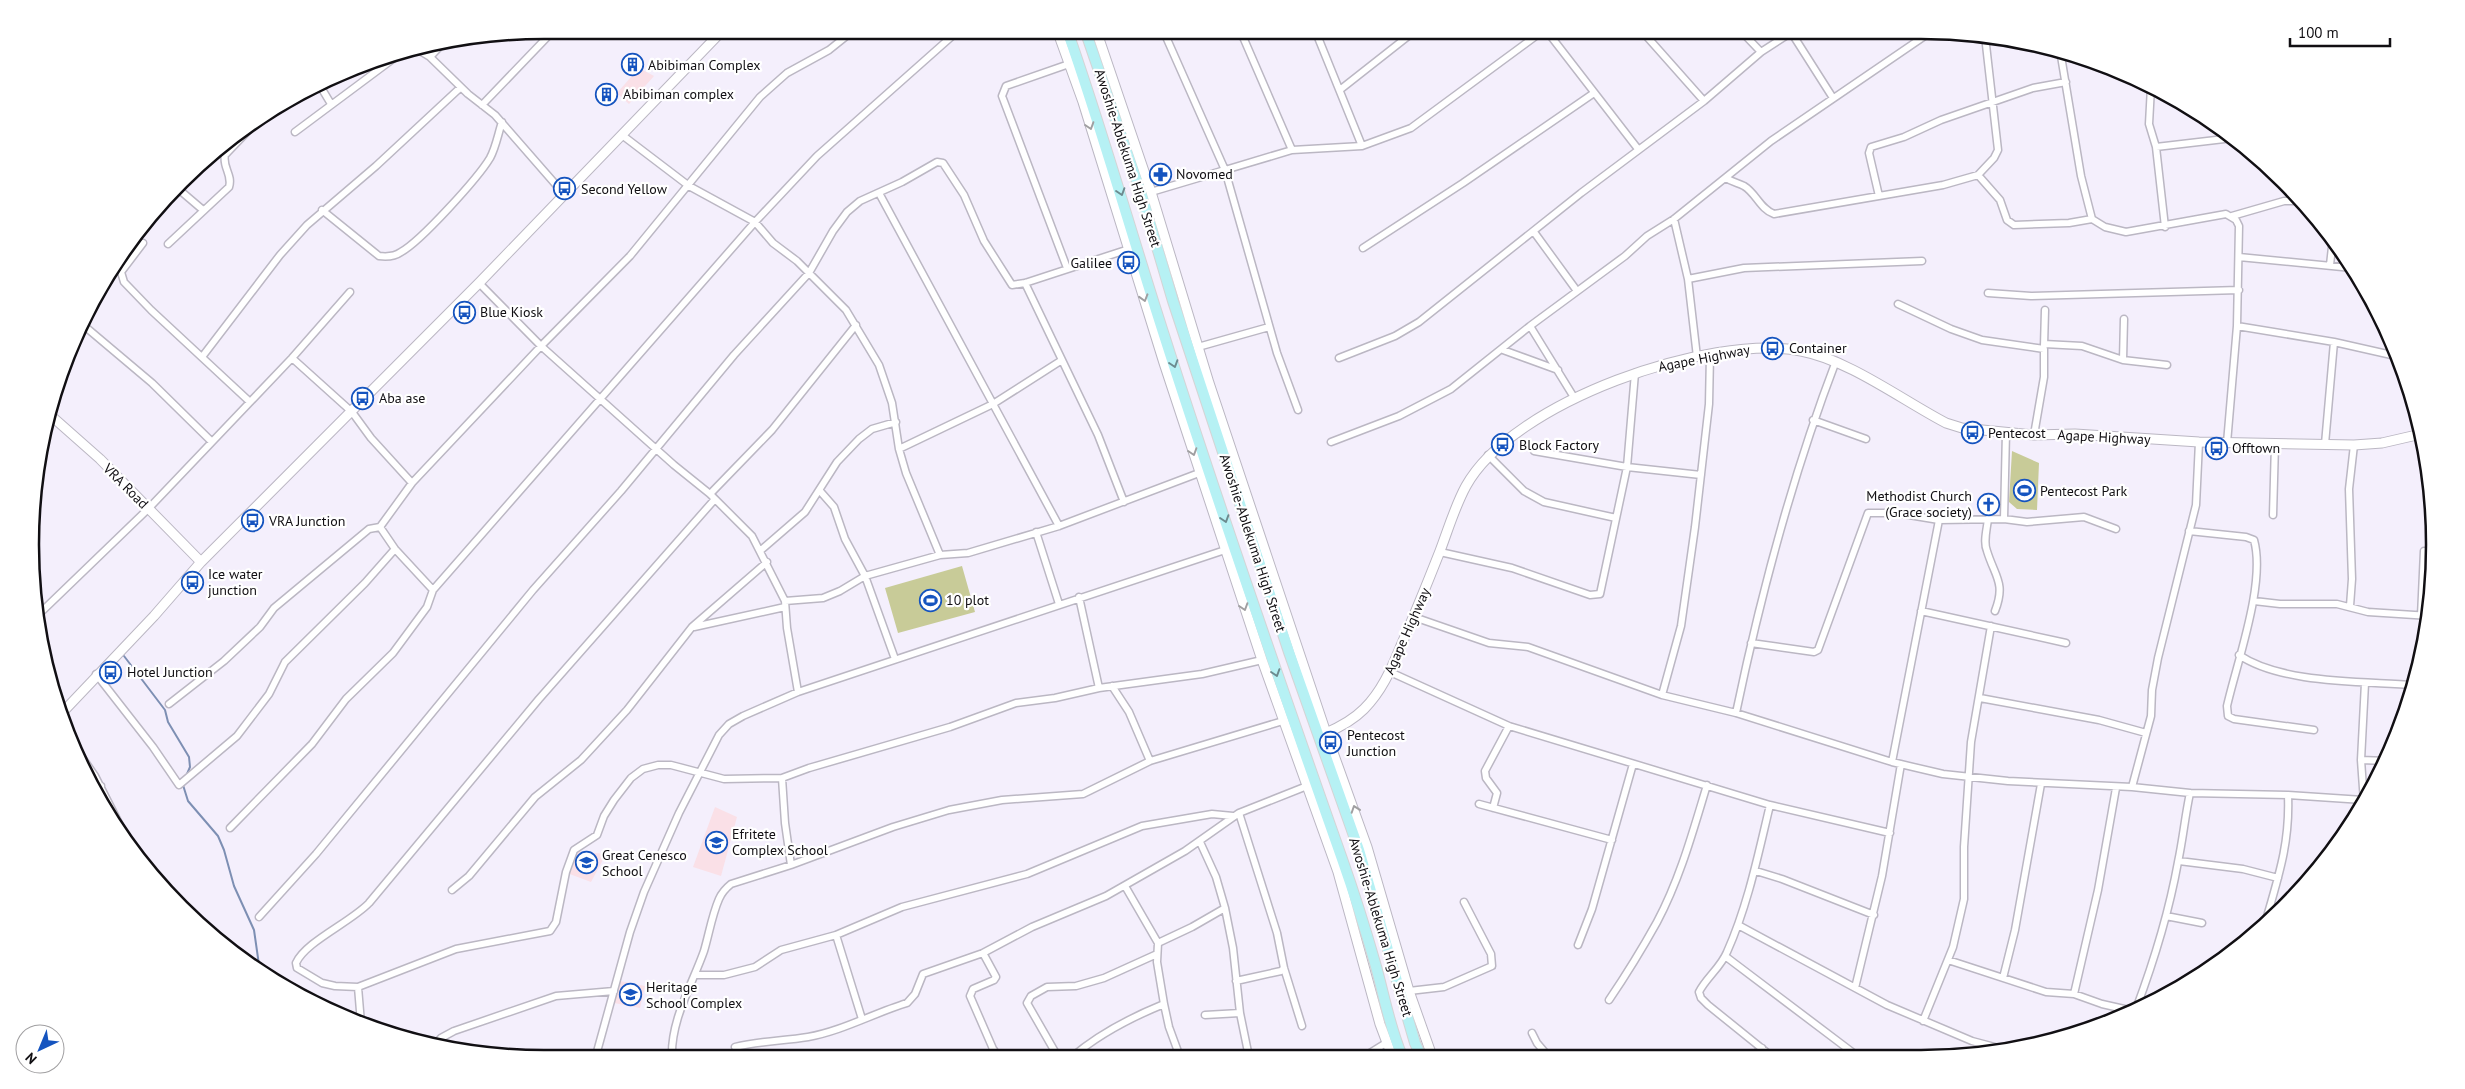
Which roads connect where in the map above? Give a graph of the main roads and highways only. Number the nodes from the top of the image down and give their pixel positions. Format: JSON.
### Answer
{"nodes":[{"id":1,"x":1069,"y":39,"type":"edge"},
{"id":2,"x":1088,"y":39,"type":"edge"},
{"id":3,"x":1173,"y":301,"type":"junction"},
{"id":4,"x":1154,"y":303,"type":"junction"},
{"id":5,"x":1399,"y":1050,"type":"edge"},
{"id":6,"x":1418,"y":1050,"type":"edge"}],
"edges":[{"from":1,"to":4,"type":"main road","name":"Awoshie-Ablekuma High Street","one_way":true},
{"from":2,"to":3,"type":"main road","name":"Awoshie-Ablekuma High Street"},
{"from":3,"to":4,"type":"main road"},
{"from":3,"to":6,"type":"main road","name":"Awoshie-Ablekuma High Street"},
{"from":4,"to":5,"type":"main road","name":"Awoshie-Ablekuma High Street","one_way":true}]}
